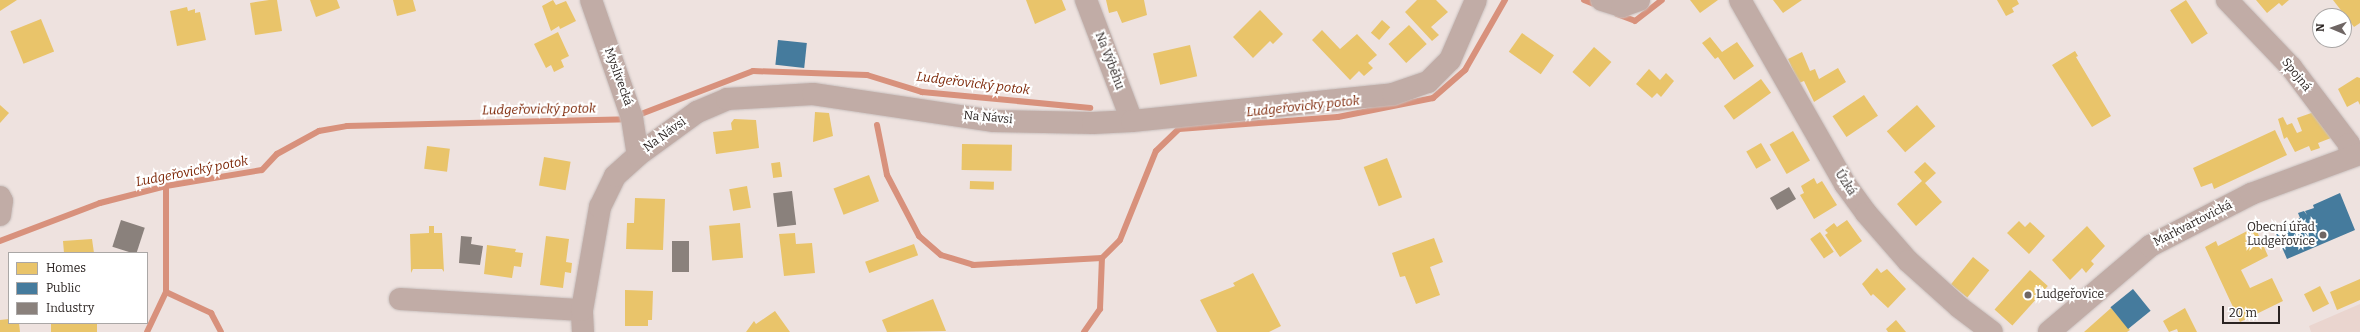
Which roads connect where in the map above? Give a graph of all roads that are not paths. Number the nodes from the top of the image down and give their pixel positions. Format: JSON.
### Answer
{"nodes":[{"id":1,"x":591,"y":0,"type":"edge"},
{"id":2,"x":1086,"y":0,"type":"edge"},
{"id":3,"x":1476,"y":0,"type":"edge"},
{"id":4,"x":1602,"y":0,"type":"edge"},
{"id":5,"x":1639,"y":0,"type":"edge"},
{"id":6,"x":1740,"y":0,"type":"edge"},
{"id":7,"x":2227,"y":0,"type":"edge"},
{"id":8,"x":1132,"y":122,"type":"junction"},
{"id":9,"x":638,"y":155,"type":"junction"},
{"id":10,"x":2355,"y":155,"type":"edge"},
{"id":11,"x":400,"y":299,"type":"dead end"},
{"id":12,"x":582,"y":310,"type":"junction"},
{"id":13,"x":2052,"y":331,"type":"edge"},
{"id":14,"x":583,"y":332,"type":"edge"},
{"id":15,"x":1992,"y":332,"type":"edge"}],
"edges":[{"from":1,"to":9,"type":"street","name":"Myslivecká"},
{"from":2,"to":8,"type":"street","name":"Na Výběhu"},
{"from":3,"to":8,"type":"street","name":"Na Návsi"},
{"from":4,"to":5,"type":"street"},
{"from":6,"to":15,"type":"street","name":"Úzká"},
{"from":7,"to":10,"type":"street","name":"Spojná"},
{"from":8,"to":9,"type":"street","name":"Na Návsi"},
{"from":9,"to":12,"type":"street","name":"Na Návsi"},
{"from":10,"to":13,"type":"street","name":"Markvartovická"},
{"from":11,"to":12,"type":"street"},
{"from":12,"to":14,"type":"street","name":"Na Návsi"}]}
